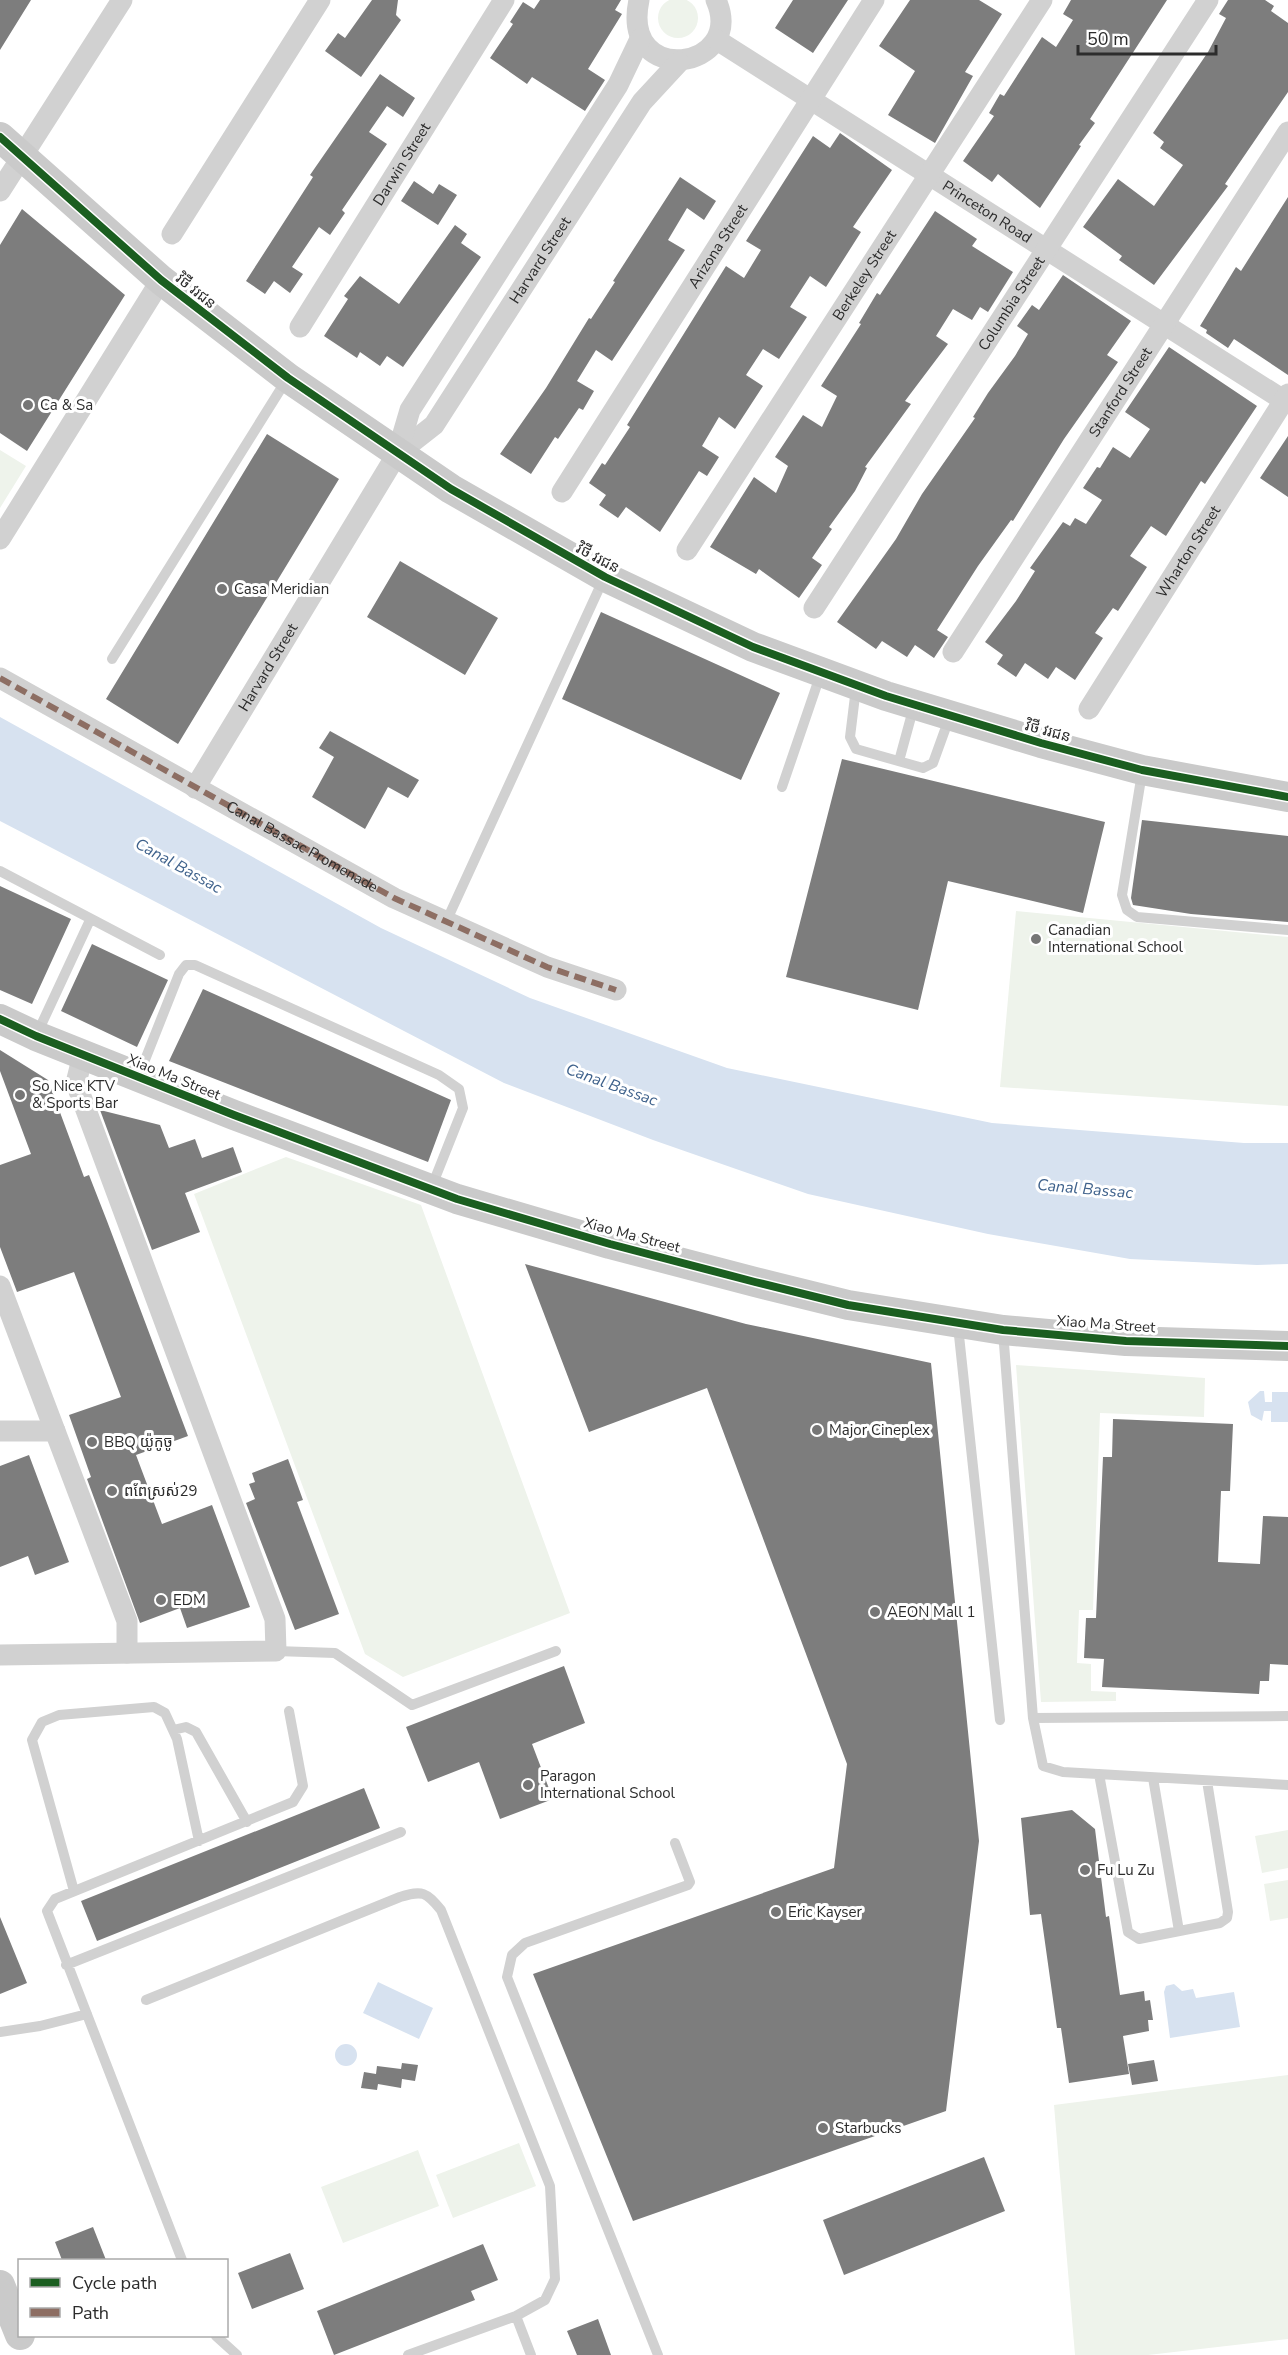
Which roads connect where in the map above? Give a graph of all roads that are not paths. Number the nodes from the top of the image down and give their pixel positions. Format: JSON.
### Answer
{"nodes":[{"id":1,"x":122,"y":0,"type":"edge"},
{"id":2,"x":320,"y":0,"type":"edge"},
{"id":3,"x":504,"y":0,"type":"edge"},
{"id":4,"x":639,"y":0,"type":"edge"},
{"id":5,"x":874,"y":0,"type":"edge"},
{"id":6,"x":1042,"y":0,"type":"edge"},
{"id":7,"x":1208,"y":0,"type":"edge"},
{"id":8,"x":720,"y":3,"type":"edge"},
{"id":9,"x":640,"y":39,"type":"junction"},
{"id":10,"x":717,"y":40,"type":"junction"},
{"id":11,"x":679,"y":62,"type":"junction"},
{"id":12,"x":811,"y":99,"type":"junction"},
{"id":13,"x":1288,"y":132,"type":"edge"},
{"id":14,"x":0,"y":137,"type":"edge"},
{"id":15,"x":21,"y":158,"type":"junction"},
{"id":16,"x":929,"y":175,"type":"junction"},
{"id":17,"x":0,"y":191,"type":"edge"},
{"id":18,"x":172,"y":234,"type":"dead end"},
{"id":19,"x":520,"y":238,"type":"junction"},
{"id":20,"x":1047,"y":249,"type":"junction"},
{"id":21,"x":544,"y":254,"type":"junction"},
{"id":22,"x":162,"y":280,"type":"junction"},
{"id":23,"x":1164,"y":324,"type":"junction"},
{"id":24,"x":300,"y":327,"type":"dead end"},
{"id":25,"x":288,"y":378,"type":"junction"},
{"id":26,"x":1287,"y":399,"type":"edge"},
{"id":27,"x":397,"y":454,"type":"junction"},
{"id":28,"x":562,"y":492,"type":"dead end"},
{"id":29,"x":0,"y":539,"type":"edge"},
{"id":30,"x":687,"y":550,"type":"dead end"},
{"id":31,"x":605,"y":577,"type":"junction"},
{"id":32,"x":814,"y":608,"type":"dead end"},
{"id":33,"x":953,"y":652,"type":"dead end"},
{"id":34,"x":112,"y":659,"type":"dead end"},
{"id":35,"x":821,"y":673,"type":"junction"},
{"id":36,"x":0,"y":678,"type":"edge"},
{"id":37,"x":856,"y":686,"type":"junction"},
{"id":38,"x":914,"y":705,"type":"junction"},
{"id":39,"x":1089,"y":709,"type":"dead end"},
{"id":40,"x":950,"y":716,"type":"junction"},
{"id":41,"x":899,"y":761,"type":"junction"},
{"id":42,"x":1142,"y":770,"type":"junction"},
{"id":43,"x":782,"y":787,"type":"dead end"},
{"id":44,"x":195,"y":788,"type":"junction"},
{"id":45,"x":1288,"y":797,"type":"edge"},
{"id":46,"x":0,"y":871,"type":"edge"},
{"id":47,"x":90,"y":920,"type":"junction"},
{"id":48,"x":446,"y":922,"type":"junction"},
{"id":49,"x":1288,"y":930,"type":"edge"},
{"id":50,"x":160,"y":955,"type":"dead end"},
{"id":51,"x":616,"y":990,"type":"dead end"},
{"id":52,"x":0,"y":1019,"type":"edge"},
{"id":53,"x":36,"y":1036,"type":"junction"},
{"id":54,"x":83,"y":1055,"type":"junction"},
{"id":55,"x":138,"y":1077,"type":"junction"},
{"id":56,"x":430,"y":1189,"type":"junction"},
{"id":57,"x":0,"y":1286,"type":"edge"},
{"id":58,"x":958,"y":1324,"type":"junction"},
{"id":59,"x":1003,"y":1330,"type":"junction"},
{"id":60,"x":1288,"y":1346,"type":"edge"},
{"id":61,"x":0,"y":1431,"type":"edge"},
{"id":62,"x":55,"y":1431,"type":"junction"},
{"id":63,"x":276,"y":1651,"type":"junction"},
{"id":64,"x":556,"y":1651,"type":"dead end"},
{"id":65,"x":127,"y":1653,"type":"junction"},
{"id":66,"x":0,"y":1655,"type":"edge"},
{"id":67,"x":289,"y":1711,"type":"dead end"},
{"id":68,"x":1288,"y":1716,"type":"edge"},
{"id":69,"x":1033,"y":1718,"type":"junction"},
{"id":70,"x":1000,"y":1720,"type":"dead end"},
{"id":71,"x":173,"y":1730,"type":"junction"},
{"id":72,"x":1099,"y":1774,"type":"junction"},
{"id":73,"x":1153,"y":1778,"type":"junction"},
{"id":74,"x":1207,"y":1781,"type":"junction"},
{"id":75,"x":1288,"y":1785,"type":"edge"},
{"id":76,"x":247,"y":1822,"type":"junction"},
{"id":77,"x":401,"y":1832,"type":"dead end"},
{"id":78,"x":199,"y":1841,"type":"junction"},
{"id":79,"x":675,"y":1843,"type":"dead end"},
{"id":80,"x":74,"y":1891,"type":"junction"},
{"id":81,"x":1179,"y":1930,"type":"junction"},
{"id":82,"x":66,"y":1965,"type":"junction"},
{"id":83,"x":146,"y":2000,"type":"dead end"},
{"id":84,"x":87,"y":2014,"type":"junction"},
{"id":85,"x":0,"y":2032,"type":"edge"},
{"id":86,"x":182,"y":2259,"type":"edge"},
{"id":87,"x":0,"y":2285,"type":"edge"},
{"id":88,"x":516,"y":2316,"type":"junction"},
{"id":89,"x":18,"y":2330,"type":"edge"},
{"id":90,"x":21,"y":2337,"type":"edge"},
{"id":91,"x":217,"y":2337,"type":"edge"},
{"id":92,"x":27,"y":2355,"type":"edge"},
{"id":93,"x":237,"y":2355,"type":"edge"},
{"id":94,"x":408,"y":2355,"type":"edge"},
{"id":95,"x":531,"y":2355,"type":"edge"},
{"id":96,"x":658,"y":2355,"type":"edge"}],
"edges":[{"from":1,"to":15,"type":"street"},
{"from":2,"to":18,"type":"street"},
{"from":3,"to":24,"type":"street","name":"Darwin Street"},
{"from":4,"to":9,"type":"street"},
{"from":5,"to":12,"type":"street","name":"Arizona Street"},
{"from":6,"to":16,"type":"street","name":"Berkeley Street"},
{"from":7,"to":20,"type":"street","name":"Columbia Street"},
{"from":8,"to":10,"type":"street"},
{"from":9,"to":11,"type":"street"},
{"from":9,"to":19,"type":"street","name":"Harvard Street"},
{"from":10,"to":11,"type":"street"},
{"from":10,"to":12,"type":"street","name":"Princeton Road"},
{"from":11,"to":21,"type":"street","name":"Harvard Street"},
{"from":12,"to":16,"type":"street","name":"Princeton Road"},
{"from":12,"to":28,"type":"street","name":"Arizona Street"},
{"from":13,"to":23,"type":"street","name":"Stanford Street"},
{"from":14,"to":15,"type":"street","name":"វិថី វរជន"},
{"from":15,"to":17,"type":"street"},
{"from":15,"to":22,"type":"street","name":"វិថី វរជន"},
{"from":16,"to":20,"type":"street","name":"Princeton Road"},
{"from":16,"to":30,"type":"street","name":"Berkeley Street"},
{"from":19,"to":21,"type":"street"},
{"from":19,"to":27,"type":"street","name":"Harvard Street"},
{"from":20,"to":23,"type":"street","name":"Princeton Road"},
{"from":20,"to":32,"type":"street","name":"Columbia Street"},
{"from":21,"to":27,"type":"street","name":"Harvard Street"},
{"from":22,"to":25,"type":"street","name":"វិថី វរជន"},
{"from":22,"to":29,"type":"street"},
{"from":23,"to":26,"type":"street","name":"Princeton Road"},
{"from":23,"to":33,"type":"street","name":"Stanford Street"},
{"from":25,"to":27,"type":"street","name":"វិថី វរជន"},
{"from":25,"to":34,"type":"lane"},
{"from":26,"to":39,"type":"street","name":"Wharton Street"},
{"from":27,"to":31,"type":"street","name":"វិថី វរជន"},
{"from":27,"to":44,"type":"street","name":"Harvard Street"},
{"from":31,"to":35,"type":"street","name":"វិថី វរជន"},
{"from":31,"to":48,"type":"lane"},
{"from":35,"to":37,"type":"street","name":"វិថី វរជន"},
{"from":35,"to":43,"type":"lane"},
{"from":36,"to":44,"type":"street","name":"Canal Bassac Promenade"},
{"from":37,"to":38,"type":"street","name":"វិថី វរជន"},
{"from":37,"to":41,"type":"lane"},
{"from":38,"to":40,"type":"street","name":"វិថី វរជន"},
{"from":38,"to":41,"type":"lane"},
{"from":40,"to":41,"type":"lane"},
{"from":40,"to":42,"type":"street","name":"វិថី វរជន"},
{"from":42,"to":45,"type":"street","name":"វិថី វរជន"},
{"from":42,"to":49,"type":"lane"},
{"from":44,"to":48,"type":"street","name":"Canal Bassac Promenade"},
{"from":46,"to":47,"type":"lane"},
{"from":47,"to":50,"type":"lane"},
{"from":47,"to":53,"type":"lane"},
{"from":48,"to":51,"type":"street","name":"Canal Bassac Promenade"},
{"from":52,"to":53,"type":"street","name":"Xiao Ma Street"},
{"from":53,"to":54,"type":"street","name":"Xiao Ma Street"},
{"from":54,"to":55,"type":"street","name":"Xiao Ma Street"},
{"from":54,"to":63,"type":"street"},
{"from":55,"to":56,"type":"street","name":"Xiao Ma Street"},
{"from":55,"to":56,"type":"lane"},
{"from":56,"to":58,"type":"street","name":"Xiao Ma Street"},
{"from":57,"to":62,"type":"street"},
{"from":58,"to":59,"type":"street","name":"Xiao Ma Street"},
{"from":58,"to":70,"type":"lane"},
{"from":59,"to":60,"type":"street","name":"Xiao Ma Street"},
{"from":59,"to":69,"type":"lane"},
{"from":61,"to":62,"type":"street"},
{"from":62,"to":65,"type":"street"},
{"from":63,"to":64,"type":"lane"},
{"from":63,"to":65,"type":"street"},
{"from":65,"to":66,"type":"street"},
{"from":67,"to":76,"type":"lane"},
{"from":68,"to":69,"type":"lane"},
{"from":69,"to":72,"type":"lane"},
{"from":71,"to":76,"type":"lane"},
{"from":71,"to":78,"type":"lane"},
{"from":71,"to":80,"type":"lane"},
{"from":72,"to":73,"type":"lane"},
{"from":72,"to":81,"type":"lane"},
{"from":73,"to":74,"type":"lane"},
{"from":73,"to":81,"type":"lane"},
{"from":74,"to":75,"type":"lane"},
{"from":74,"to":81,"type":"lane"},
{"from":76,"to":78,"type":"lane"},
{"from":77,"to":82,"type":"lane"},
{"from":78,"to":80,"type":"lane"},
{"from":79,"to":96,"type":"lane"},
{"from":80,"to":82,"type":"lane"},
{"from":82,"to":84,"type":"lane"},
{"from":83,"to":88,"type":"lane"},
{"from":84,"to":85,"type":"lane"},
{"from":84,"to":86,"type":"lane"},
{"from":87,"to":89,"type":"street"},
{"from":88,"to":94,"type":"lane"},
{"from":88,"to":95,"type":"lane"},
{"from":90,"to":92,"type":"street"},
{"from":91,"to":93,"type":"lane"}]}
